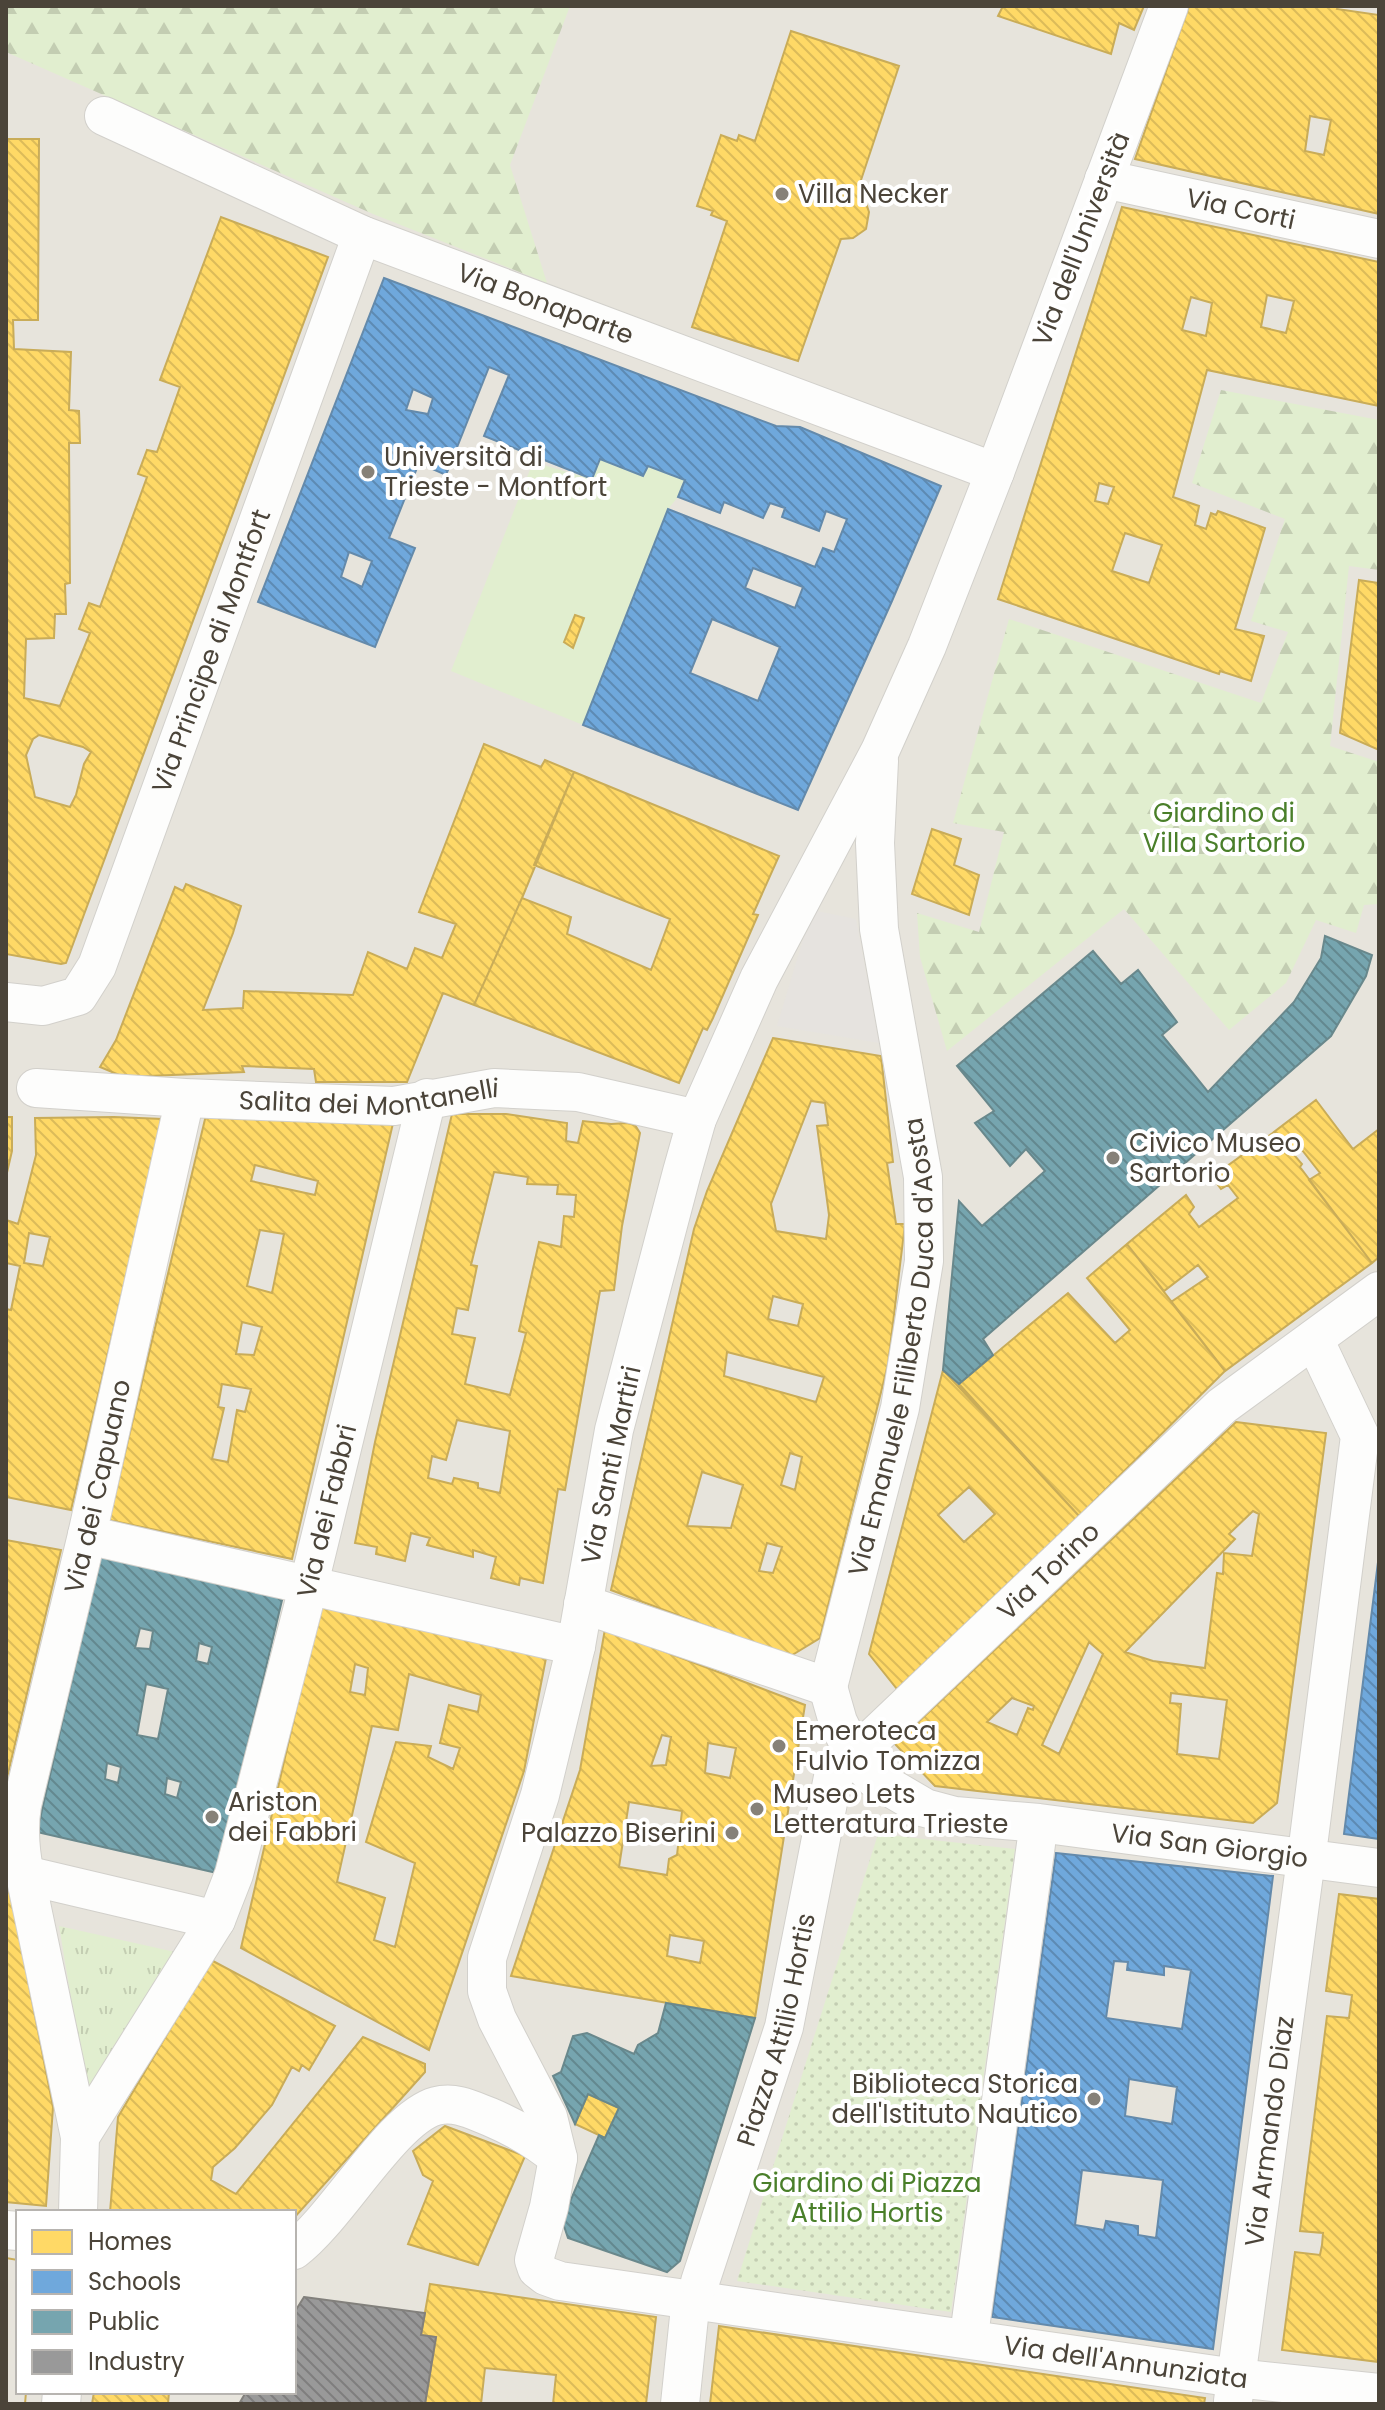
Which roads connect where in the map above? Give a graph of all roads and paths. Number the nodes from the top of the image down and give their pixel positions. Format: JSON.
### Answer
{"nodes":[{"id":1,"x":1169,"y":6,"type":"edge"},
{"id":2,"x":104,"y":116,"type":"dead end"},
{"id":3,"x":1104,"y":179,"type":"junction"},
{"id":4,"x":362,"y":235,"type":"junction"},
{"id":5,"x":1379,"y":239,"type":"edge"},
{"id":6,"x":995,"y":472,"type":"junction"},
{"id":7,"x":880,"y":751,"type":"junction"},
{"id":8,"x":6,"y":1002,"type":"edge"},
{"id":9,"x":36,"y":1088,"type":"dead end"},
{"id":10,"x":185,"y":1098,"type":"junction"},
{"id":11,"x":427,"y":1098,"type":"junction"},
{"id":12,"x":697,"y":1119,"type":"junction"},
{"id":13,"x":1379,"y":1291,"type":"edge"},
{"id":14,"x":1314,"y":1339,"type":"junction"},
{"id":15,"x":87,"y":1535,"type":"junction"},
{"id":16,"x":309,"y":1584,"type":"junction"},
{"id":17,"x":583,"y":1604,"type":"junction"},
{"id":18,"x":576,"y":1646,"type":"junction"},
{"id":19,"x":828,"y":1687,"type":"junction"},
{"id":20,"x":876,"y":1735,"type":"dead end"},
{"id":21,"x":837,"y":1772,"type":"dead end"},
{"id":22,"x":1038,"y":1834,"type":"junction"},
{"id":23,"x":1308,"y":1848,"type":"junction"},
{"id":24,"x":1379,"y":1868,"type":"edge"},
{"id":25,"x":25,"y":1875,"type":"junction"},
{"id":26,"x":216,"y":1920,"type":"junction"},
{"id":27,"x":80,"y":2137,"type":"junction"},
{"id":28,"x":558,"y":2158,"type":"junction"},
{"id":29,"x":78,"y":2210,"type":"edge"},
{"id":30,"x":296,"y":2249,"type":"edge"},
{"id":31,"x":694,"y":2300,"type":"junction"},
{"id":32,"x":970,"y":2330,"type":"junction"},
{"id":33,"x":1234,"y":2391,"type":"edge"},
{"id":34,"x":1379,"y":2393,"type":"edge"},
{"id":35,"x":680,"y":2404,"type":"edge"}],
"edges":[{"from":1,"to":3,"type":"street","name":"Via dell'Università"},
{"from":2,"to":4,"type":"street","name":"Via Bonaparte"},
{"from":3,"to":5,"type":"street","name":"Via Corti"},
{"from":3,"to":6,"type":"street","name":"Via dell'Università"},
{"from":4,"to":6,"type":"street","name":"Via Bonaparte"},
{"from":4,"to":8,"type":"street","name":"Via Principe di Montfort"},
{"from":6,"to":7,"type":"street","name":"Via dell'Università"},
{"from":7,"to":12,"type":"street","name":"Via Santi Martiri"},
{"from":7,"to":19,"type":"street","name":"Via Emanuele Filiberto Duca d'Aosta"},
{"from":9,"to":10,"type":"street","name":"Salita dei Montanelli"},
{"from":10,"to":11,"type":"street","name":"Salita dei Montanelli"},
{"from":10,"to":15,"type":"street","name":"Via dei Capuano"},
{"from":11,"to":12,"type":"street","name":"Salita dei Montanelli"},
{"from":11,"to":16,"type":"street","name":"Via dei Fabbri"},
{"from":12,"to":17,"type":"street","name":"Via Santi Martiri"},
{"from":13,"to":14,"type":"street","name":"Via Torino"},
{"from":14,"to":20,"type":"street","name":"Via Torino"},
{"from":14,"to":23,"type":"street","name":"Via Armando Diaz"},
{"from":15,"to":16,"type":"street"},
{"from":15,"to":25,"type":"street","name":"Via dei Capuano"},
{"from":16,"to":18,"type":"street"},
{"from":16,"to":26,"type":"street","name":"Via dei Fabbri"},
{"from":17,"to":18,"type":"street","name":"Via Santi Martiri"},
{"from":17,"to":19,"type":"street"},
{"from":18,"to":28,"type":"street","name":"Via Santi Martiri"},
{"from":19,"to":22,"type":"street"},
{"from":21,"to":31,"type":"street","name":"Piazza Attilio Hortis"},
{"from":22,"to":23,"type":"street","name":"Via San Giorgio"},
{"from":22,"to":32,"type":"street"},
{"from":23,"to":24,"type":"street","name":"Via San Giorgio"},
{"from":23,"to":33,"type":"street","name":"Via Armando Diaz"},
{"from":25,"to":26,"type":"street"},
{"from":25,"to":27,"type":"street","name":"Via dei Capuano"},
{"from":26,"to":27,"type":"street","name":"Via dei Fabbri"},
{"from":27,"to":29,"type":"street","name":"Via dei Capuano"},
{"from":28,"to":30,"type":"street"},
{"from":28,"to":31,"type":"street"},
{"from":31,"to":32,"type":"street"},
{"from":31,"to":35,"type":"street","name":"Piazza Attilio Hortis"},
{"from":32,"to":33,"type":"street","name":"Via dell'Annunziata"},
{"from":33,"to":34,"type":"street","name":"Via dell'Annunziata"}]}
